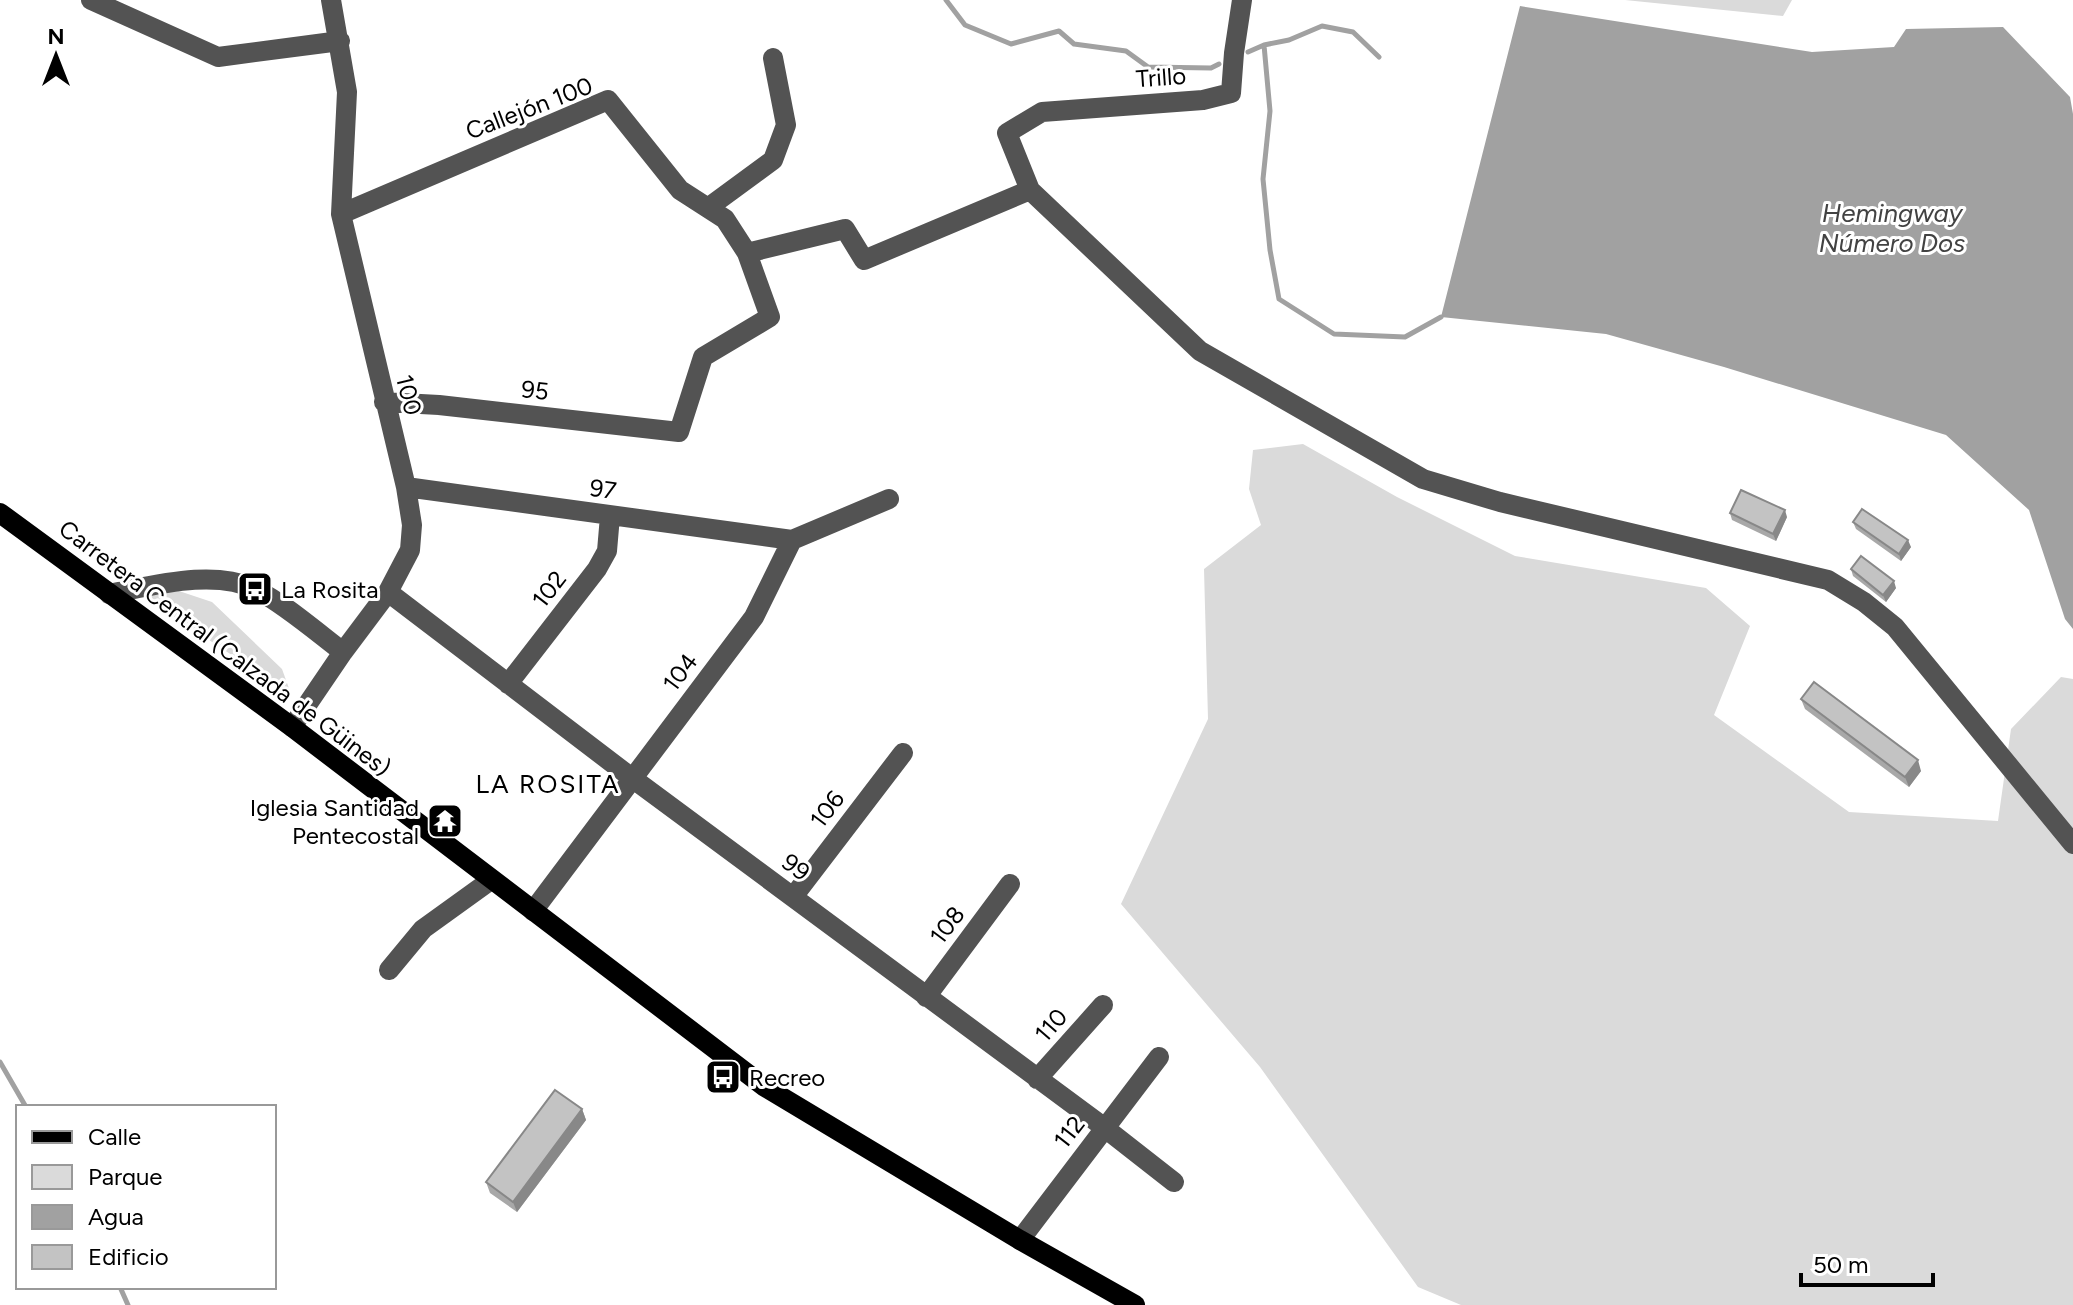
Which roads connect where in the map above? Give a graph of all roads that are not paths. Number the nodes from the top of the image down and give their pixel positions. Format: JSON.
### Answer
{"nodes":[{"id":1,"x":91,"y":0,"type":"edge"},
{"id":2,"x":331,"y":0,"type":"edge"},
{"id":3,"x":1242,"y":0,"type":"edge"},
{"id":4,"x":340,"y":41,"type":"junction"},
{"id":5,"x":773,"y":58,"type":"dead end"},
{"id":6,"x":1030,"y":190,"type":"junction"},
{"id":7,"x":709,"y":207,"type":"junction"},
{"id":8,"x":341,"y":214,"type":"junction"},
{"id":9,"x":747,"y":253,"type":"junction"},
{"id":10,"x":384,"y":402,"type":"junction"},
{"id":11,"x":679,"y":432,"type":"joint"},
{"id":12,"x":406,"y":487,"type":"junction"},
{"id":13,"x":889,"y":499,"type":"dead end"},
{"id":14,"x":0,"y":513,"type":"edge"},
{"id":15,"x":610,"y":516,"type":"junction"},
{"id":16,"x":792,"y":540,"type":"junction"},
{"id":17,"x":388,"y":592,"type":"junction"},
{"id":18,"x":109,"y":594,"type":"junction"},
{"id":19,"x":343,"y":652,"type":"junction"},
{"id":20,"x":508,"y":684,"type":"junction"},
{"id":21,"x":292,"y":727,"type":"junction"},
{"id":22,"x":903,"y":753,"type":"dead end"},
{"id":23,"x":632,"y":778,"type":"junction"},
{"id":24,"x":2073,"y":844,"type":"edge"},
{"id":25,"x":491,"y":880,"type":"junction"},
{"id":26,"x":1010,"y":884,"type":"dead end"},
{"id":27,"x":793,"y":897,"type":"junction"},
{"id":28,"x":533,"y":911,"type":"junction"},
{"id":29,"x":389,"y":970,"type":"dead end"},
{"id":30,"x":926,"y":997,"type":"junction"},
{"id":31,"x":1103,"y":1005,"type":"dead end"},
{"id":32,"x":1159,"y":1057,"type":"dead end"},
{"id":33,"x":1037,"y":1079,"type":"junction"},
{"id":34,"x":1105,"y":1128,"type":"junction"},
{"id":35,"x":1174,"y":1182,"type":"dead end"},
{"id":36,"x":1020,"y":1240,"type":"junction"},
{"id":37,"x":1135,"y":1305,"type":"edge"}],
"edges":[{"from":1,"to":4,"type":"street"},
{"from":2,"to":4,"type":"street","name":"100"},
{"from":3,"to":6,"type":"street","name":"Trillo"},
{"from":4,"to":8,"type":"street","name":"100"},
{"from":5,"to":7,"type":"street"},
{"from":6,"to":9,"type":"street"},
{"from":6,"to":24,"type":"street"},
{"from":7,"to":8,"type":"street","name":"Callejón 100"},
{"from":7,"to":9,"type":"street","name":"Callejón 100"},
{"from":8,"to":10,"type":"street","name":"100"},
{"from":9,"to":11,"type":"street","name":"Callejón 100"},
{"from":10,"to":11,"type":"street","name":"95"},
{"from":10,"to":12,"type":"street","name":"100"},
{"from":12,"to":15,"type":"street","name":"97"},
{"from":12,"to":17,"type":"street","name":"100"},
{"from":13,"to":16,"type":"street"},
{"from":14,"to":18,"type":"main road","name":"Carretera Central (Calzada de Güines)"},
{"from":15,"to":16,"type":"street","name":"97"},
{"from":15,"to":20,"type":"street","name":"102"},
{"from":16,"to":23,"type":"street","name":"104"},
{"from":17,"to":19,"type":"street","name":"100"},
{"from":17,"to":20,"type":"street","name":"99"},
{"from":18,"to":19,"type":"street"},
{"from":18,"to":21,"type":"main road","name":"Carretera Central (Calzada de Güines)"},
{"from":19,"to":21,"type":"street","name":"100"},
{"from":20,"to":23,"type":"street","name":"99"},
{"from":21,"to":25,"type":"main road","name":"Carretera Central (Calzada de Güines)"},
{"from":22,"to":27,"type":"street","name":"106"},
{"from":23,"to":27,"type":"street","name":"99"},
{"from":23,"to":28,"type":"street","name":"104"},
{"from":25,"to":28,"type":"main road","name":"Carretera Central (Calzada de Güines)"},
{"from":25,"to":29,"type":"street"},
{"from":26,"to":30,"type":"street","name":"108"},
{"from":27,"to":30,"type":"street","name":"99"},
{"from":28,"to":36,"type":"main road","name":"Carretera Central (Calzada de Güines)"},
{"from":30,"to":33,"type":"street","name":"99"},
{"from":31,"to":33,"type":"street","name":"110"},
{"from":32,"to":34,"type":"street","name":"112"},
{"from":33,"to":34,"type":"street","name":"99"},
{"from":34,"to":35,"type":"street","name":"99"},
{"from":34,"to":36,"type":"street","name":"112"},
{"from":36,"to":37,"type":"main road","name":"Carretera Central (Calzada de Güines)"}]}
